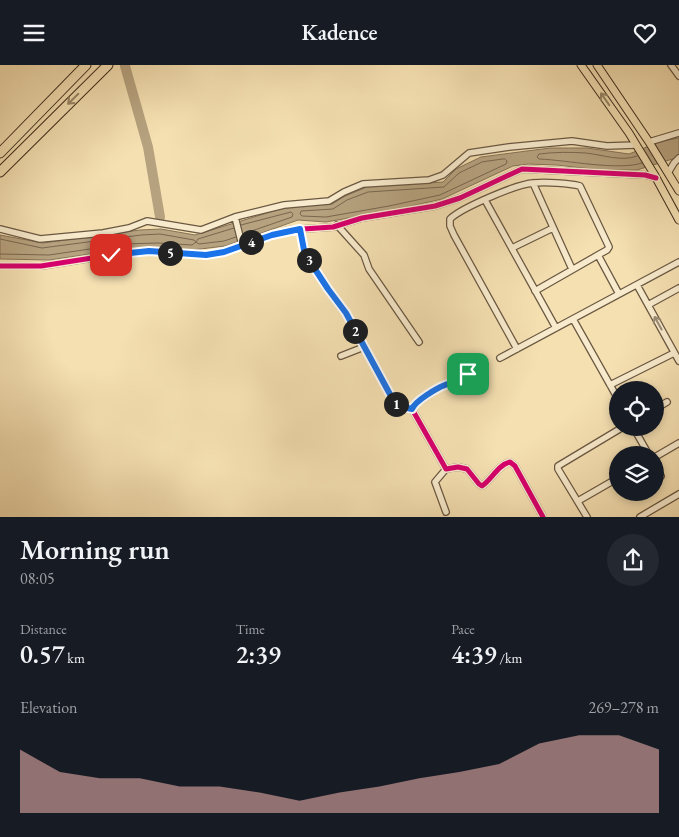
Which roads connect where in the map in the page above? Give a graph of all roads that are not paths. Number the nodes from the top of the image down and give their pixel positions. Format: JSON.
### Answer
{"nodes":[{"id":1,"x":86,"y":65,"type":"edge"},
{"id":2,"x":108,"y":65,"type":"edge"},
{"id":3,"x":581,"y":65,"type":"edge"},
{"id":4,"x":597,"y":65,"type":"edge"},
{"id":5,"x":671,"y":65,"type":"edge"},
{"id":6,"x":679,"y":76,"type":"edge"},
{"id":7,"x":679,"y":133,"type":"edge"},
{"id":8,"x":650,"y":143,"type":"junction"},
{"id":9,"x":637,"y":147,"type":"junction"},
{"id":10,"x":0,"y":153,"type":"edge"},
{"id":11,"x":679,"y":158,"type":"edge"},
{"id":12,"x":667,"y":171,"type":"junction"},
{"id":13,"x":0,"y":172,"type":"edge"},
{"id":14,"x":655,"y":176,"type":"junction"},
{"id":15,"x":533,"y":183,"type":"junction"},
{"id":16,"x":679,"y":191,"type":"edge"},
{"id":17,"x":485,"y":200,"type":"junction"},
{"id":18,"x":236,"y":219,"type":"junction"},
{"id":19,"x":679,"y":220,"type":"edge"},
{"id":20,"x":338,"y":225,"type":"junction"},
{"id":21,"x":553,"y":228,"type":"junction"},
{"id":22,"x":0,"y":229,"type":"edge"},
{"id":23,"x":300,"y":229,"type":"junction"},
{"id":24,"x":241,"y":243,"type":"junction"},
{"id":25,"x":512,"y":248,"type":"junction"},
{"id":26,"x":598,"y":255,"type":"junction"},
{"id":27,"x":679,"y":262,"type":"edge"},
{"id":28,"x":0,"y":266,"type":"edge"},
{"id":29,"x":572,"y":269,"type":"junction"},
{"id":30,"x":637,"y":285,"type":"junction"},
{"id":31,"x":679,"y":288,"type":"edge"},
{"id":32,"x":535,"y":291,"type":"junction"},
{"id":33,"x":619,"y":294,"type":"junction"},
{"id":34,"x":648,"y":305,"type":"junction"},
{"id":35,"x":573,"y":319,"type":"junction"},
{"id":36,"x":556,"y":328,"type":"junction"},
{"id":37,"x":419,"y":342,"type":"dead end"},
{"id":38,"x":364,"y":347,"type":"junction"},
{"id":39,"x":517,"y":349,"type":"junction"},
{"id":40,"x":341,"y":356,"type":"dead end"},
{"id":41,"x":677,"y":357,"type":"edge"},
{"id":42,"x":500,"y":358,"type":"dead end"},
{"id":43,"x":478,"y":365,"type":"dead end"},
{"id":44,"x":620,"y":381,"type":"edge"},
{"id":45,"x":609,"y":383,"type":"edge"},
{"id":46,"x":667,"y":402,"type":"dead end"},
{"id":47,"x":664,"y":404,"type":"edge"},
{"id":48,"x":412,"y":409,"type":"junction"},
{"id":49,"x":609,"y":435,"type":"edge"},
{"id":50,"x":679,"y":443,"type":"edge"},
{"id":51,"x":664,"y":452,"type":"edge"},
{"id":52,"x":446,"y":469,"type":"junction"},
{"id":53,"x":609,"y":484,"type":"edge"},
{"id":54,"x":679,"y":494,"type":"edge"},
{"id":55,"x":578,"y":501,"type":"junction"},
{"id":56,"x":446,"y":512,"type":"dead end"},
{"id":57,"x":543,"y":517,"type":"edge"},
{"id":58,"x":587,"y":517,"type":"edge"},
{"id":59,"x":640,"y":517,"type":"edge"}],
"edges":[{"from":1,"to":10,"type":"highway"},
{"from":2,"to":13,"type":"highway","one_way":true},
{"from":9,"to":3,"type":"main road","one_way":true},
{"from":4,"to":8,"type":"main road"},
{"from":5,"to":6,"type":"street"},
{"from":7,"to":8,"type":"street"},
{"from":8,"to":12,"type":"main road"},
{"from":9,"to":14,"type":"main road"},
{"from":9,"to":18,"type":"street"},
{"from":11,"to":12,"type":"street"},
{"from":12,"to":16,"type":"main road"},
{"from":14,"to":19,"type":"main road"},
{"from":14,"to":20,"type":"street"},
{"from":15,"to":17,"type":"street"},
{"from":15,"to":21,"type":"street"},
{"from":15,"to":26,"type":"street"},
{"from":17,"to":25,"type":"street"},
{"from":17,"to":39,"type":"street"},
{"from":18,"to":22,"type":"street"},
{"from":18,"to":24,"type":"street"},
{"from":20,"to":23,"type":"street"},
{"from":20,"to":37,"type":"street"},
{"from":21,"to":25,"type":"street"},
{"from":21,"to":29,"type":"street"},
{"from":23,"to":24,"type":"street"},
{"from":23,"to":38,"type":"street"},
{"from":24,"to":28,"type":"street"},
{"from":25,"to":32,"type":"street"},
{"from":26,"to":29,"type":"street"},
{"from":26,"to":33,"type":"street"},
{"from":27,"to":30,"type":"street"},
{"from":29,"to":32,"type":"street"},
{"from":30,"to":33,"type":"street"},
{"from":30,"to":34,"type":"street"},
{"from":31,"to":34,"type":"street"},
{"from":32,"to":36,"type":"street"},
{"from":33,"to":35,"type":"street"},
{"from":41,"to":34,"type":"street","one_way":true},
{"from":35,"to":36,"type":"street"},
{"from":35,"to":45,"type":"street"},
{"from":36,"to":39,"type":"street"},
{"from":38,"to":40,"type":"street"},
{"from":38,"to":48,"type":"street"},
{"from":39,"to":42,"type":"street"},
{"from":41,"to":44,"type":"street"},
{"from":43,"to":48,"type":"street"},
{"from":46,"to":47,"type":"street"},
{"from":48,"to":52,"type":"street"},
{"from":49,"to":55,"type":"street"},
{"from":50,"to":51,"type":"street"},
{"from":52,"to":56,"type":"street"},
{"from":52,"to":57,"type":"street"},
{"from":53,"to":55,"type":"street"},
{"from":54,"to":59,"type":"street"},
{"from":55,"to":58,"type":"street"}]}
